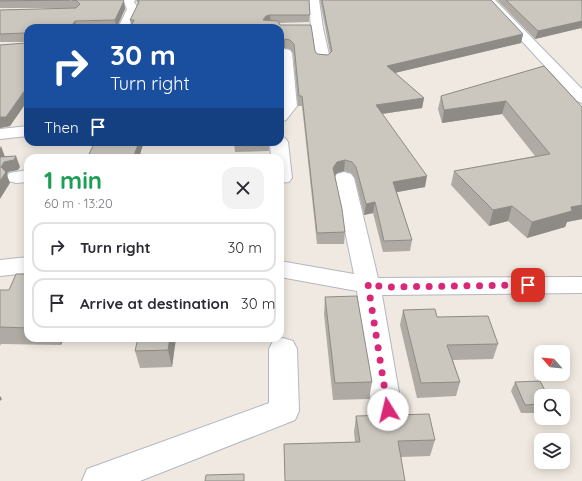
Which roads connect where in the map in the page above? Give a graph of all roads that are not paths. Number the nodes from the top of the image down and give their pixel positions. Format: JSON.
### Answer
{"nodes":[{"id":1,"x":130,"y":0,"type":"edge"},
{"id":2,"x":314,"y":0,"type":"edge"},
{"id":3,"x":489,"y":0,"type":"edge"},
{"id":4,"x":126,"y":24,"type":"edge"},
{"id":5,"x":302,"y":28,"type":"edge"},
{"id":6,"x":317,"y":28,"type":"junction"},
{"id":7,"x":285,"y":53,"type":"dead end"},
{"id":8,"x":323,"y":59,"type":"edge"},
{"id":9,"x":580,"y":93,"type":"edge"},
{"id":10,"x":284,"y":111,"type":"edge"},
{"id":11,"x":24,"y":131,"type":"edge"},
{"id":12,"x":0,"y":134,"type":"edge"},
{"id":13,"x":344,"y":178,"type":"dead end"},
{"id":14,"x":284,"y":270,"type":"edge"},
{"id":15,"x":368,"y":284,"type":"junction"},
{"id":16,"x":582,"y":285,"type":"edge"},
{"id":17,"x":283,"y":349,"type":"dead end"},
{"id":18,"x":388,"y":410,"type":"dead end"},
{"id":19,"x":99,"y":481,"type":"edge"}],
"edges":[{"from":1,"to":4,"type":"street"},
{"from":2,"to":6,"type":"street"},
{"from":3,"to":9,"type":"street"},
{"from":5,"to":6,"type":"street"},
{"from":6,"to":8,"type":"street"},
{"from":7,"to":10,"type":"street"},
{"from":11,"to":12,"type":"street"},
{"from":13,"to":15,"type":"street"},
{"from":14,"to":15,"type":"street"},
{"from":15,"to":16,"type":"street"},
{"from":15,"to":18,"type":"street"},
{"from":17,"to":19,"type":"street"}]}
